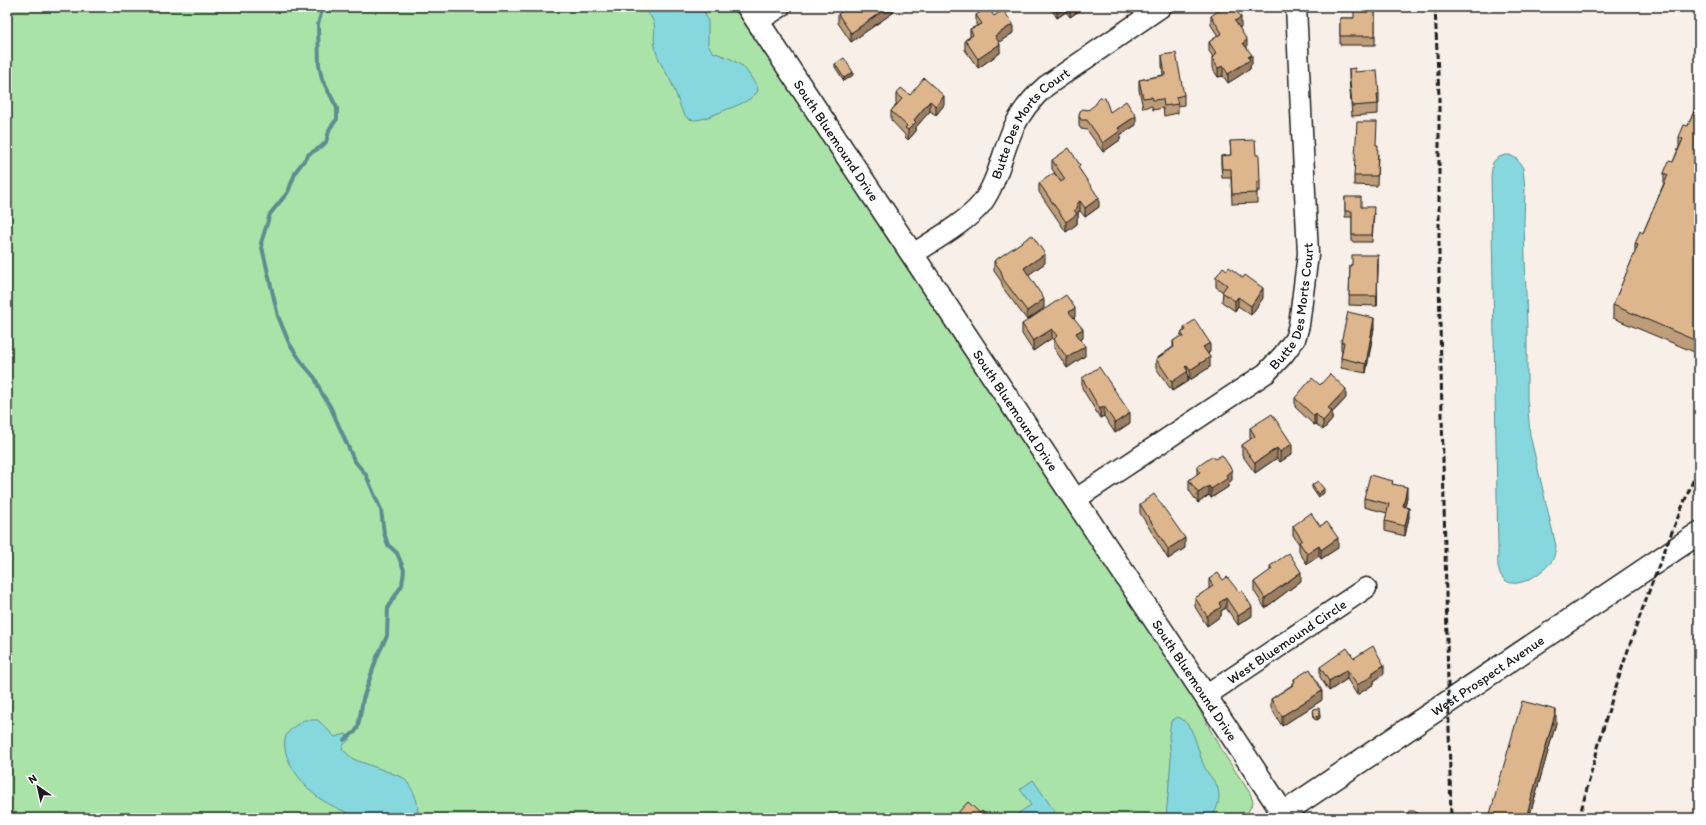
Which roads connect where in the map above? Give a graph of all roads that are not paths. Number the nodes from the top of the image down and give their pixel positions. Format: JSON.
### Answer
{"nodes":[{"id":1,"x":780,"y":7,"type":"edge"},
{"id":2,"x":1161,"y":7,"type":"edge"},
{"id":3,"x":1296,"y":7,"type":"edge"},
{"id":4,"x":753,"y":14,"type":"edge"},
{"id":5,"x":913,"y":254,"type":"junction"},
{"id":6,"x":1076,"y":499,"type":"junction"},
{"id":7,"x":1699,"y":534,"type":"edge"},
{"id":8,"x":1366,"y":588,"type":"dead end"},
{"id":9,"x":1206,"y":695,"type":"junction"},
{"id":10,"x":1282,"y":816,"type":"edge"}],
"edges":[{"from":1,"to":4,"type":"street"},
{"from":2,"to":5,"type":"street","name":"Butte Des Morts Court"},
{"from":3,"to":6,"type":"street","name":"Butte Des Morts Court"},
{"from":4,"to":5,"type":"main road","name":"South Bluemound Drive"},
{"from":5,"to":6,"type":"main road","name":"South Bluemound Drive"},
{"from":6,"to":9,"type":"main road","name":"South Bluemound Drive"},
{"from":7,"to":10,"type":"main road","name":"West Prospect Avenue"},
{"from":8,"to":9,"type":"street","name":"West Bluemound Circle"},
{"from":9,"to":10,"type":"main road","name":"South Bluemound Drive"}]}
